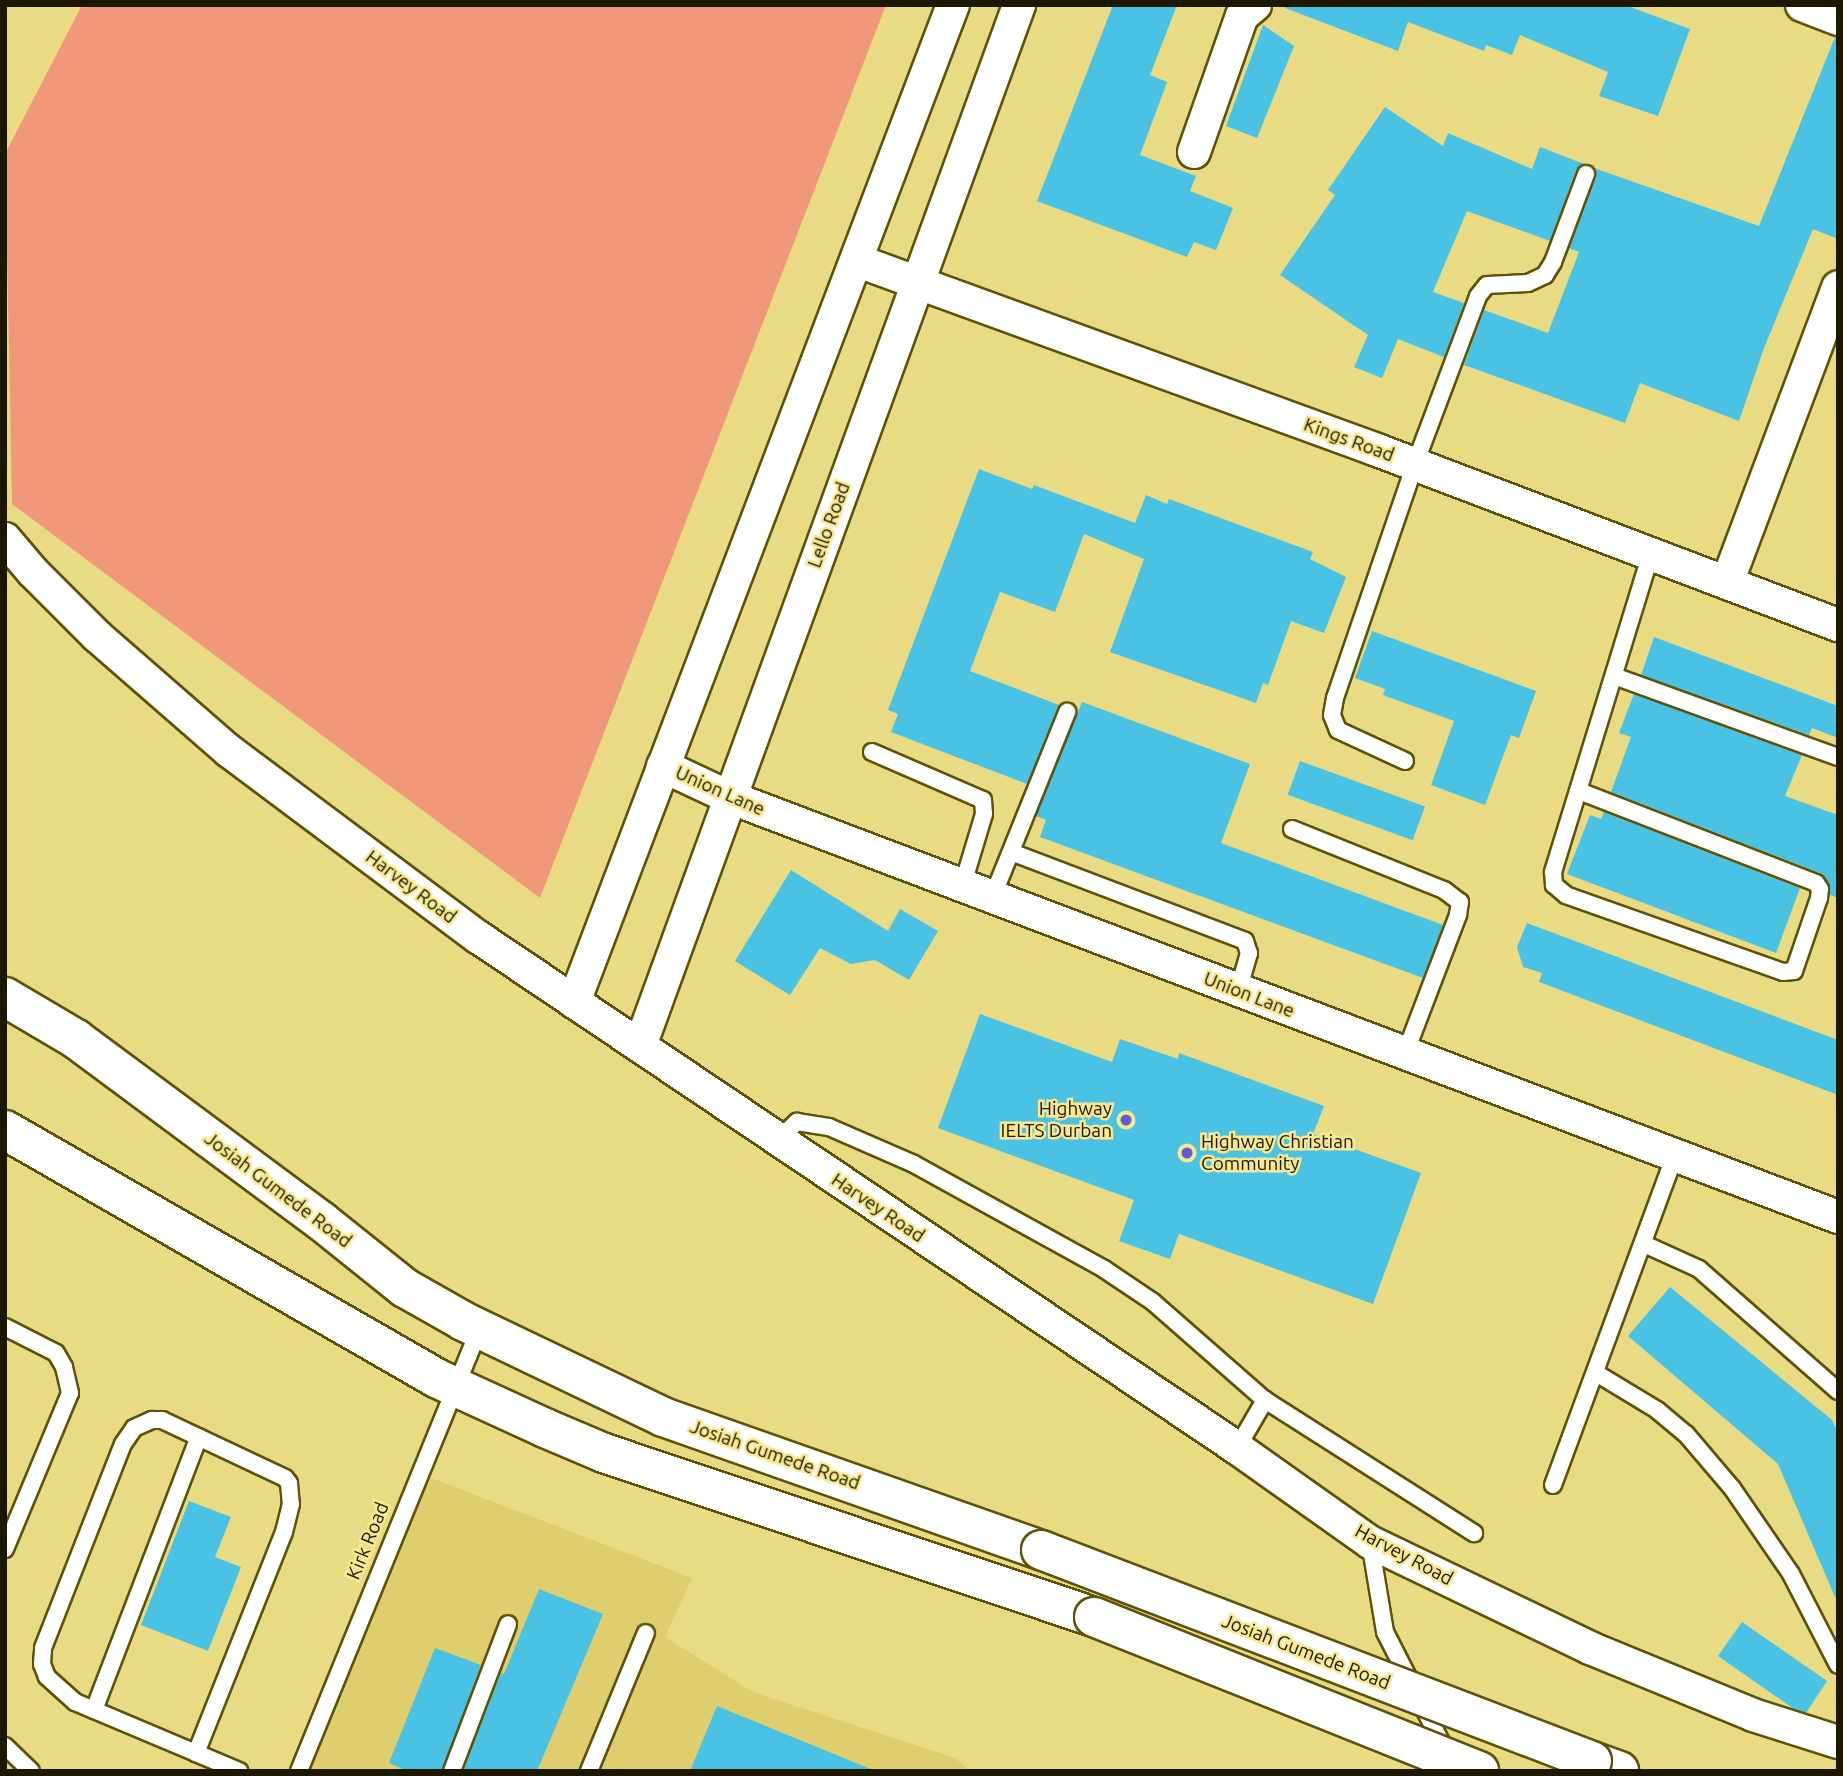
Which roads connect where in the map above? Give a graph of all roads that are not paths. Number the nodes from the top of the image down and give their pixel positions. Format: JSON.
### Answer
{"nodes":[{"id":1,"x":953,"y":5,"type":"edge"},
{"id":2,"x":1019,"y":5,"type":"edge"},
{"id":3,"x":1255,"y":5,"type":"edge"},
{"id":4,"x":1802,"y":5,"type":"edge"},
{"id":5,"x":1837,"y":15,"type":"edge"},
{"id":6,"x":1194,"y":152,"type":"dead end"},
{"id":7,"x":1586,"y":174,"type":"dead end"},
{"id":8,"x":858,"y":261,"type":"junction"},
{"id":9,"x":918,"y":282,"type":"junction"},
{"id":10,"x":1838,"y":287,"type":"edge"},
{"id":11,"x":1415,"y":464,"type":"junction"},
{"id":12,"x":5,"y":539,"type":"edge"},
{"id":13,"x":1651,"y":554,"type":"junction"},
{"id":14,"x":1727,"y":583,"type":"junction"},
{"id":15,"x":1838,"y":625,"type":"edge"},
{"id":16,"x":1614,"y":676,"type":"junction"},
{"id":17,"x":1067,"y":712,"type":"dead end"},
{"id":18,"x":873,"y":752,"type":"dead end"},
{"id":19,"x":1838,"y":757,"type":"edge"},
{"id":20,"x":1405,"y":761,"type":"dead end"},
{"id":21,"x":663,"y":765,"type":"junction"},
{"id":22,"x":1579,"y":791,"type":"junction"},
{"id":23,"x":729,"y":797,"type":"junction"},
{"id":24,"x":1292,"y":829,"type":"dead end"},
{"id":25,"x":1011,"y":852,"type":"junction"},
{"id":26,"x":962,"y":887,"type":"junction"},
{"id":27,"x":992,"y":898,"type":"junction"},
{"id":28,"x":1238,"y":991,"type":"junction"},
{"id":29,"x":5,"y":997,"type":"edge"},
{"id":30,"x":574,"y":1002,"type":"junction"},
{"id":31,"x":639,"y":1046,"type":"junction"},
{"id":32,"x":1405,"y":1054,"type":"junction"},
{"id":33,"x":5,"y":1130,"type":"edge"},
{"id":34,"x":777,"y":1141,"type":"junction"},
{"id":35,"x":1675,"y":1155,"type":"junction"},
{"id":36,"x":1838,"y":1217,"type":"edge"},
{"id":37,"x":1644,"y":1244,"type":"junction"},
{"id":38,"x":5,"y":1327,"type":"edge"},
{"id":39,"x":479,"y":1329,"type":"junction"},
{"id":40,"x":1596,"y":1373,"type":"junction"},
{"id":41,"x":455,"y":1387,"type":"junction"},
{"id":42,"x":1838,"y":1391,"type":"edge"},
{"id":43,"x":1265,"y":1400,"type":"junction"},
{"id":44,"x":199,"y":1437,"type":"junction"},
{"id":45,"x":1237,"y":1448,"type":"junction"},
{"id":46,"x":1553,"y":1485,"type":"dead end"},
{"id":47,"x":1474,"y":1533,"type":"dead end"},
{"id":48,"x":1370,"y":1542,"type":"junction"},
{"id":49,"x":5,"y":1549,"type":"edge"},
{"id":50,"x":508,"y":1624,"type":"dead end"},
{"id":51,"x":646,"y":1633,"type":"dead end"},
{"id":52,"x":1838,"y":1665,"type":"edge"},
{"id":53,"x":94,"y":1710,"type":"junction"},
{"id":54,"x":1838,"y":1742,"type":"edge"},
{"id":55,"x":5,"y":1746,"type":"edge"},
{"id":56,"x":196,"y":1753,"type":"junction"},
{"id":57,"x":1605,"y":1766,"type":"edge"},
{"id":58,"x":31,"y":1771,"type":"edge"},
{"id":59,"x":239,"y":1771,"type":"edge"},
{"id":60,"x":299,"y":1771,"type":"edge"},
{"id":61,"x":452,"y":1771,"type":"edge"},
{"id":62,"x":589,"y":1771,"type":"edge"},
{"id":63,"x":1455,"y":1771,"type":"edge"},
{"id":64,"x":1479,"y":1771,"type":"edge"}],
"edges":[{"from":1,"to":8,"type":"street"},
{"from":2,"to":9,"type":"street","name":"Lello Road"},
{"from":3,"to":6,"type":"street"},
{"from":4,"to":5,"type":"street"},
{"from":7,"to":11,"type":"lane"},
{"from":8,"to":9,"type":"street","name":"Kings Road"},
{"from":8,"to":21,"type":"street"},
{"from":9,"to":11,"type":"street","name":"Kings Road"},
{"from":9,"to":23,"type":"street","name":"Lello Road"},
{"from":10,"to":14,"type":"street"},
{"from":11,"to":13,"type":"street","name":"Kings Road"},
{"from":11,"to":20,"type":"lane"},
{"from":12,"to":30,"type":"street","name":"Harvey Road"},
{"from":13,"to":14,"type":"street","name":"Kings Road"},
{"from":13,"to":16,"type":"lane"},
{"from":14,"to":15,"type":"street","name":"Kings Road"},
{"from":16,"to":19,"type":"lane"},
{"from":16,"to":22,"type":"lane"},
{"from":17,"to":25,"type":"lane"},
{"from":18,"to":26,"type":"lane"},
{"from":21,"to":23,"type":"street","name":"Union Lane"},
{"from":21,"to":30,"type":"street"},
{"from":22,"to":22,"type":"lane"},
{"from":23,"to":26,"type":"street","name":"Union Lane"},
{"from":23,"to":31,"type":"street","name":"Lello Road"},
{"from":24,"to":32,"type":"lane"},
{"from":25,"to":27,"type":"lane"},
{"from":25,"to":28,"type":"lane"},
{"from":26,"to":27,"type":"street","name":"Union Lane"},
{"from":27,"to":28,"type":"street","name":"Union Lane"},
{"from":28,"to":32,"type":"street","name":"Union Lane"},
{"from":29,"to":39,"type":"main road","name":"Josiah Gumede Road"},
{"from":30,"to":31,"type":"street","name":"Harvey Road"},
{"from":31,"to":34,"type":"street","name":"Harvey Road"},
{"from":32,"to":35,"type":"street","name":"Union Lane"},
{"from":33,"to":41,"type":"main road"},
{"from":34,"to":43,"type":"lane"},
{"from":34,"to":45,"type":"street","name":"Harvey Road"},
{"from":35,"to":36,"type":"street","name":"Union Lane"},
{"from":35,"to":37,"type":"lane"},
{"from":37,"to":40,"type":"lane"},
{"from":37,"to":42,"type":"lane"},
{"from":38,"to":49,"type":"lane"},
{"from":39,"to":41,"type":"lane","name":"Kirk Road"},
{"from":39,"to":57,"type":"main road","name":"Josiah Gumede Road","bridge":true},
{"from":40,"to":46,"type":"lane"},
{"from":40,"to":52,"type":"lane"},
{"from":41,"to":60,"type":"lane","name":"Kirk Road"},
{"from":41,"to":64,"type":"main road","bridge":true},
{"from":43,"to":45,"type":"lane"},
{"from":43,"to":47,"type":"lane"},
{"from":44,"to":53,"type":"lane"},
{"from":44,"to":53,"type":"lane"},
{"from":44,"to":56,"type":"lane"},
{"from":45,"to":48,"type":"street","name":"Harvey Road"},
{"from":48,"to":54,"type":"street","name":"Harvey Road"},
{"from":48,"to":63,"type":"lane"},
{"from":50,"to":61,"type":"lane"},
{"from":51,"to":62,"type":"lane"},
{"from":53,"to":56,"type":"lane"},
{"from":55,"to":58,"type":"lane"},
{"from":56,"to":59,"type":"lane"}]}
